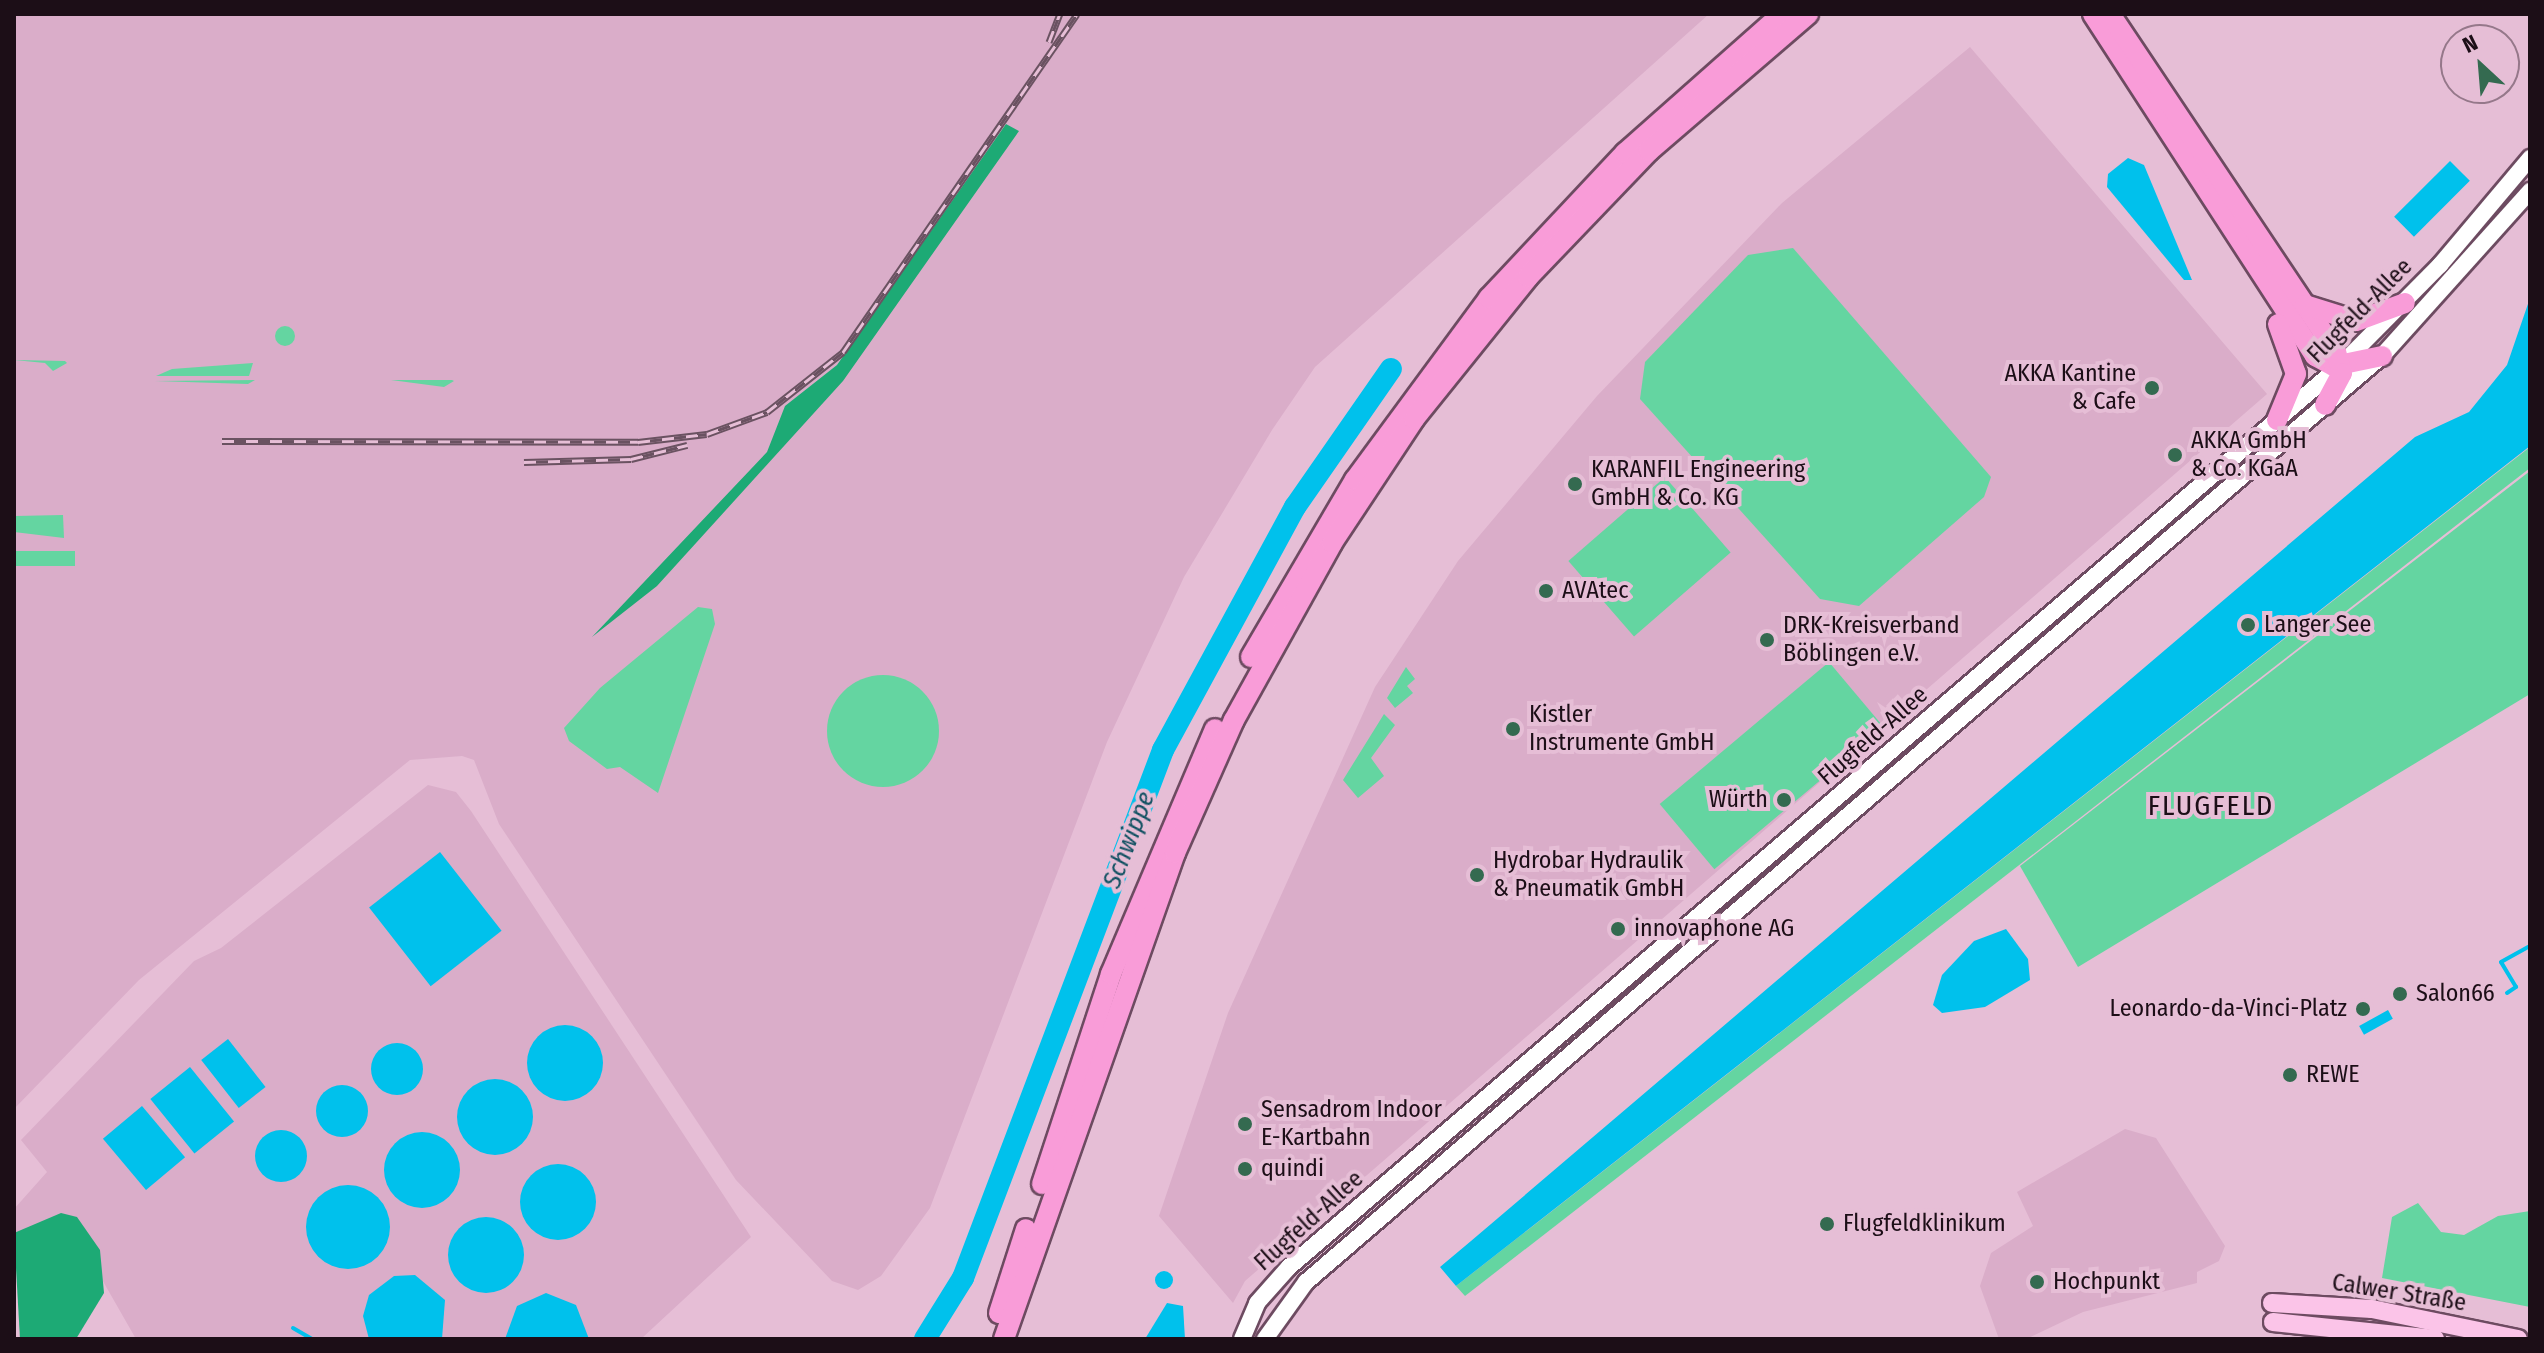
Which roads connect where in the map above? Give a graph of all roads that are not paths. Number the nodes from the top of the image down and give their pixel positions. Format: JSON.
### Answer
{"nodes":[{"id":1,"x":1782,"y":14,"type":"edge"},
{"id":2,"x":1808,"y":14,"type":"edge"},
{"id":3,"x":2093,"y":14,"type":"edge"},
{"id":4,"x":2110,"y":14,"type":"edge"},
{"id":5,"x":2530,"y":158,"type":"edge"},
{"id":6,"x":2190,"y":172,"type":"junction"},
{"id":7,"x":2530,"y":191,"type":"edge"},
{"id":8,"x":2297,"y":301,"type":"junction"},
{"id":9,"x":2405,"y":303,"type":"junction"},
{"id":10,"x":2382,"y":356,"type":"junction"},
{"id":11,"x":2341,"y":365,"type":"junction"},
{"id":12,"x":2325,"y":405,"type":"junction"},
{"id":13,"x":2277,"y":420,"type":"junction"},
{"id":14,"x":1959,"y":694,"type":"junction"},
{"id":15,"x":1975,"y":709,"type":"junction"},
{"id":16,"x":1862,"y":777,"type":"junction"},
{"id":17,"x":1877,"y":793,"type":"junction"},
{"id":18,"x":1520,"y":1070,"type":"junction"},
{"id":19,"x":1535,"y":1087,"type":"junction"},
{"id":20,"x":1425,"y":1152,"type":"junction"},
{"id":21,"x":1440,"y":1168,"type":"junction"},
{"id":22,"x":991,"y":1339,"type":"edge"},
{"id":23,"x":1004,"y":1339,"type":"edge"},
{"id":24,"x":1242,"y":1339,"type":"edge"},
{"id":25,"x":1265,"y":1339,"type":"edge"},
{"id":26,"x":2435,"y":1339,"type":"edge"},
{"id":27,"x":2518,"y":1339,"type":"edge"}],
"edges":[{"from":1,"to":22,"type":"highway"},
{"from":2,"to":23,"type":"highway"},
{"from":3,"to":6,"type":"highway"},
{"from":4,"to":8,"type":"highway"},
{"from":5,"to":9,"type":"main road","name":"Flugfeld-Allee"},
{"from":6,"to":11,"type":"highway"},
{"from":6,"to":13,"type":"highway"},
{"from":7,"to":10,"type":"main road","name":"Flugfeld-Allee"},
{"from":8,"to":9,"type":"highway"},
{"from":8,"to":11,"type":"highway"},
{"from":9,"to":11,"type":"main road","name":"Flugfeld-Allee"},
{"from":10,"to":11,"type":"highway"},
{"from":10,"to":12,"type":"main road","name":"Flugfeld-Allee"},
{"from":11,"to":12,"type":"highway"},
{"from":11,"to":13,"type":"main road","name":"Flugfeld-Allee"},
{"from":12,"to":15,"type":"main road","name":"Flugfeld-Allee"},
{"from":13,"to":14,"type":"main road","name":"Flugfeld-Allee"},
{"from":14,"to":15,"type":"main road"},
{"from":14,"to":16,"type":"main road","name":"Flugfeld-Allee"},
{"from":15,"to":17,"type":"main road","name":"Flugfeld-Allee"},
{"from":16,"to":17,"type":"main road"},
{"from":16,"to":18,"type":"main road","name":"Flugfeld-Allee"},
{"from":17,"to":19,"type":"main road","name":"Flugfeld-Allee"},
{"from":18,"to":19,"type":"main road"},
{"from":18,"to":20,"type":"main road","name":"Flugfeld-Allee"},
{"from":19,"to":21,"type":"main road","name":"Flugfeld-Allee"},
{"from":20,"to":21,"type":"main road"},
{"from":20,"to":24,"type":"main road","name":"Flugfeld-Allee"},
{"from":21,"to":25,"type":"main road","name":"Flugfeld-Allee"},
{"from":26,"to":27,"type":"main road","name":"Calwer Straße"}]}
